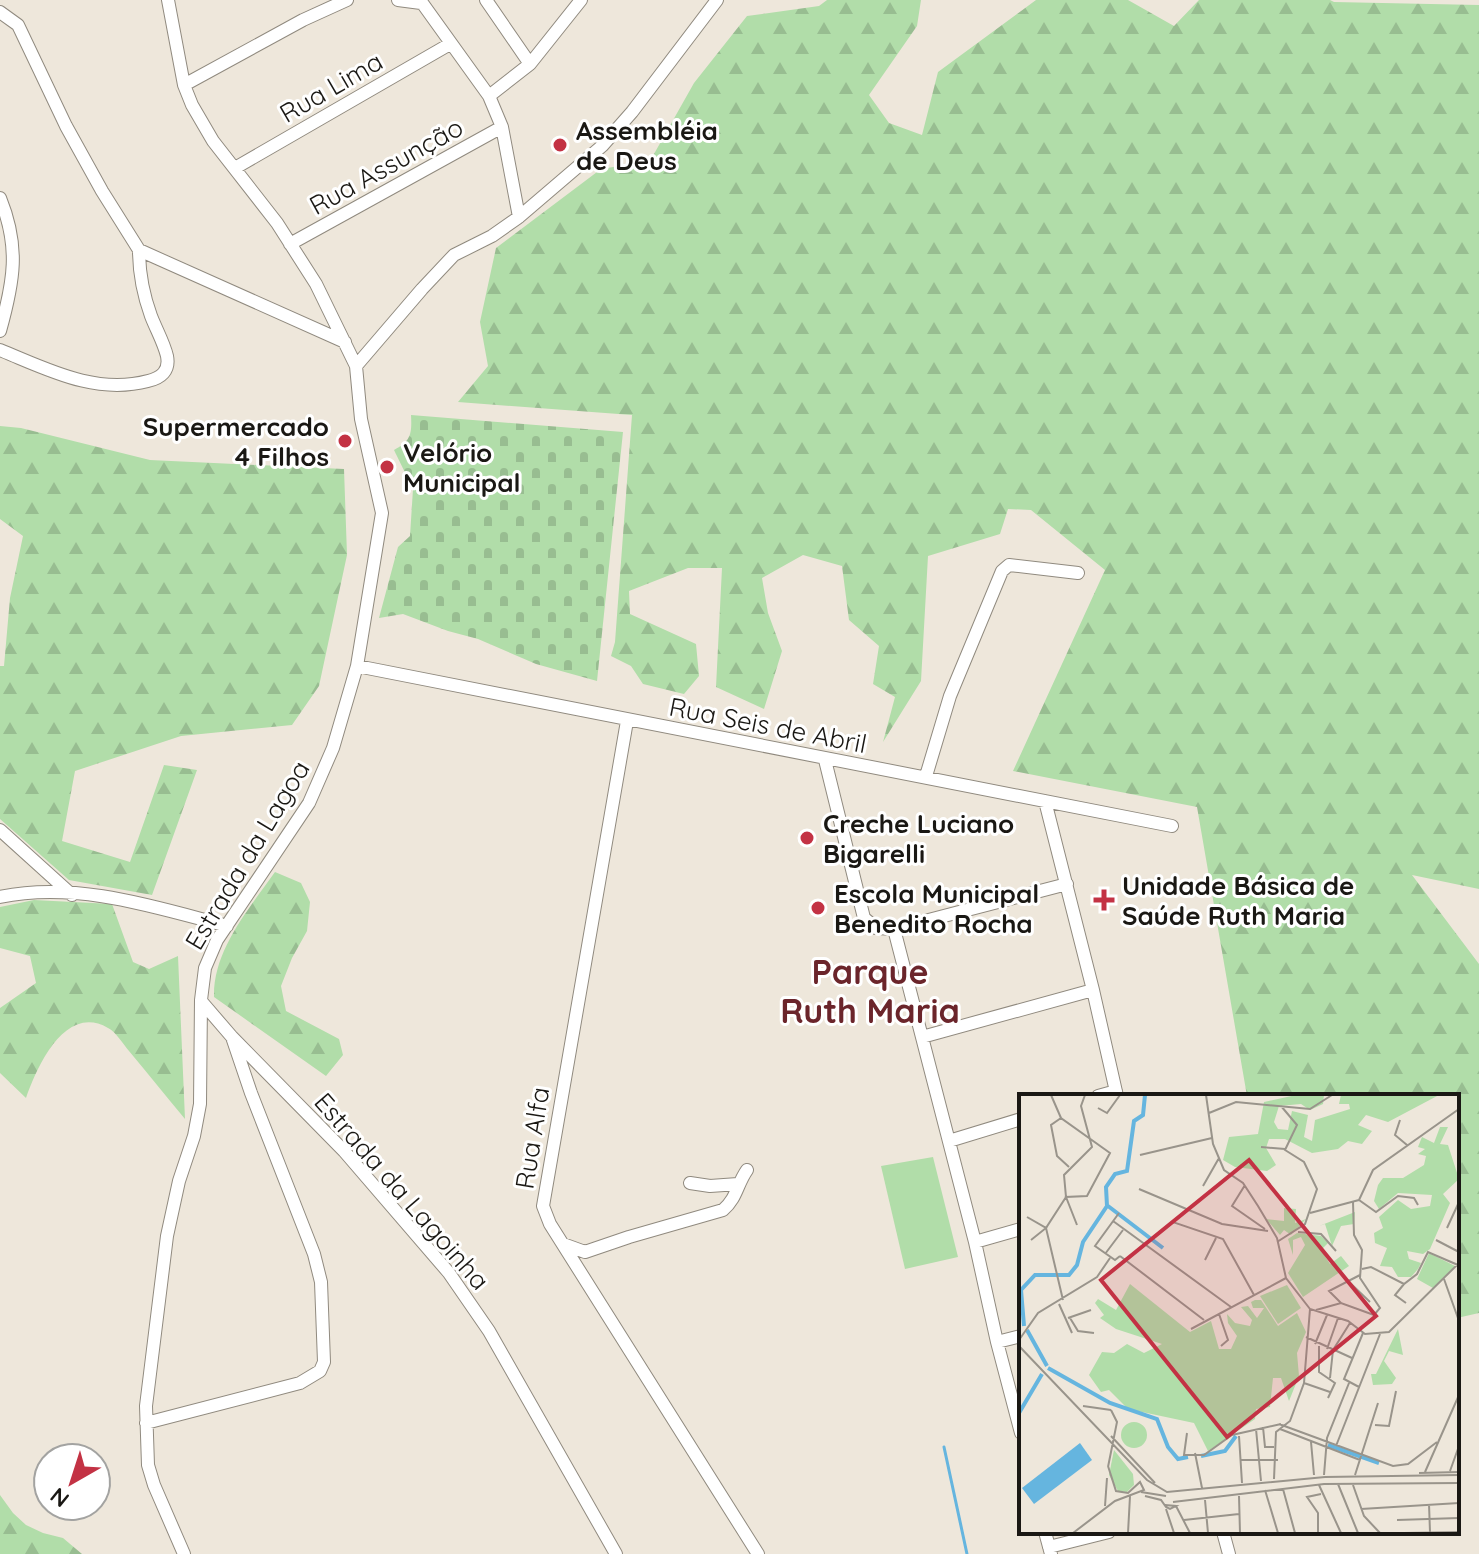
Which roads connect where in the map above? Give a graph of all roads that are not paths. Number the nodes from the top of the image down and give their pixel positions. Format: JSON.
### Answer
{"nodes":[{"id":1,"x":168,"y":0,"type":"edge"},
{"id":2,"x":347,"y":0,"type":"edge"},
{"id":3,"x":398,"y":0,"type":"edge"},
{"id":4,"x":486,"y":0,"type":"edge"},
{"id":5,"x":581,"y":0,"type":"edge"},
{"id":6,"x":717,"y":0,"type":"edge"},
{"id":7,"x":422,"y":1,"type":"edge"},
{"id":8,"x":0,"y":12,"type":"edge"},
{"id":9,"x":450,"y":44,"type":"junction"},
{"id":10,"x":530,"y":64,"type":"junction"},
{"id":11,"x":184,"y":85,"type":"junction"},
{"id":12,"x":489,"y":96,"type":"junction"},
{"id":13,"x":502,"y":127,"type":"junction"},
{"id":14,"x":235,"y":168,"type":"junction"},
{"id":15,"x":0,"y":198,"type":"edge"},
{"id":16,"x":519,"y":217,"type":"junction"},
{"id":17,"x":290,"y":244,"type":"junction"},
{"id":18,"x":139,"y":250,"type":"junction"},
{"id":19,"x":0,"y":331,"type":"edge"},
{"id":20,"x":345,"y":342,"type":"junction"},
{"id":21,"x":0,"y":350,"type":"edge"},
{"id":22,"x":356,"y":366,"type":"junction"},
{"id":23,"x":1078,"y":573,"type":"dead end"},
{"id":24,"x":357,"y":666,"type":"junction"},
{"id":25,"x":627,"y":721,"type":"junction"},
{"id":26,"x":825,"y":760,"type":"junction"},
{"id":27,"x":926,"y":776,"type":"junction"},
{"id":28,"x":1045,"y":801,"type":"junction"},
{"id":29,"x":1172,"y":826,"type":"dead end"},
{"id":30,"x":0,"y":830,"type":"edge"},
{"id":31,"x":1067,"y":884,"type":"junction"},
{"id":32,"x":72,"y":895,"type":"junction"},
{"id":33,"x":0,"y":897,"type":"edge"},
{"id":34,"x":227,"y":926,"type":"junction"},
{"id":35,"x":894,"y":929,"type":"junction"},
{"id":36,"x":1093,"y":990,"type":"junction"},
{"id":37,"x":201,"y":1000,"type":"junction"},
{"id":38,"x":232,"y":1037,"type":"junction"},
{"id":39,"x":922,"y":1037,"type":"junction"},
{"id":40,"x":1116,"y":1093,"type":"edge"},
{"id":41,"x":1019,"y":1120,"type":"edge"},
{"id":42,"x":949,"y":1141,"type":"junction"},
{"id":43,"x":747,"y":1170,"type":"dead end"},
{"id":44,"x":690,"y":1183,"type":"dead end"},
{"id":45,"x":738,"y":1184,"type":"junction"},
{"id":46,"x":1019,"y":1230,"type":"edge"},
{"id":47,"x":975,"y":1242,"type":"junction"},
{"id":48,"x":563,"y":1244,"type":"junction"},
{"id":49,"x":1019,"y":1336,"type":"edge"},
{"id":50,"x":997,"y":1342,"type":"junction"},
{"id":51,"x":146,"y":1423,"type":"junction"},
{"id":52,"x":1019,"y":1425,"type":"edge"},
{"id":53,"x":1103,"y":1534,"type":"edge"},
{"id":54,"x":1224,"y":1534,"type":"edge"},
{"id":55,"x":1050,"y":1551,"type":"edge"},
{"id":56,"x":184,"y":1554,"type":"edge"},
{"id":57,"x":616,"y":1554,"type":"edge"},
{"id":58,"x":758,"y":1554,"type":"edge"},
{"id":59,"x":1229,"y":1554,"type":"edge"}],
"edges":[{"from":1,"to":11,"type":"street","name":"Estrada da Lagoa"},
{"from":2,"to":11,"type":"street"},
{"from":3,"to":7,"type":"street"},
{"from":4,"to":10,"type":"street"},
{"from":5,"to":10,"type":"street"},
{"from":6,"to":16,"type":"street"},
{"from":7,"to":9,"type":"street"},
{"from":8,"to":18,"type":"street"},
{"from":9,"to":12,"type":"street"},
{"from":9,"to":14,"type":"street","name":"Rua Lima"},
{"from":10,"to":12,"type":"street"},
{"from":11,"to":14,"type":"street","name":"Estrada da Lagoa"},
{"from":12,"to":13,"type":"street"},
{"from":13,"to":16,"type":"street"},
{"from":13,"to":17,"type":"street","name":"Rua Assunção"},
{"from":14,"to":17,"type":"street","name":"Estrada da Lagoa"},
{"from":15,"to":19,"type":"street"},
{"from":16,"to":22,"type":"street"},
{"from":17,"to":20,"type":"street","name":"Estrada da Lagoa"},
{"from":18,"to":20,"type":"street"},
{"from":18,"to":21,"type":"street"},
{"from":20,"to":22,"type":"street","name":"Estrada da Lagoa"},
{"from":22,"to":24,"type":"street","name":"Estrada da Lagoa"},
{"from":23,"to":27,"type":"street"},
{"from":24,"to":25,"type":"street","name":"Rua Seis de Abril"},
{"from":24,"to":34,"type":"street","name":"Estrada da Lagoa"},
{"from":25,"to":26,"type":"street","name":"Rua Seis de Abril"},
{"from":25,"to":48,"type":"street","name":"Rua Alfa"},
{"from":26,"to":27,"type":"street","name":"Rua Seis de Abril"},
{"from":26,"to":35,"type":"street"},
{"from":27,"to":28,"type":"street","name":"Rua Seis de Abril"},
{"from":28,"to":29,"type":"street","name":"Rua Seis de Abril"},
{"from":28,"to":31,"type":"street"},
{"from":30,"to":32,"type":"street"},
{"from":31,"to":35,"type":"street"},
{"from":31,"to":36,"type":"street"},
{"from":32,"to":33,"type":"street"},
{"from":32,"to":34,"type":"street"},
{"from":34,"to":37,"type":"street","name":"Estrada da Lagoa"},
{"from":35,"to":39,"type":"street"},
{"from":36,"to":39,"type":"street"},
{"from":36,"to":40,"type":"street"},
{"from":37,"to":38,"type":"street"},
{"from":37,"to":51,"type":"street","name":"Estrada da Lagoa"},
{"from":38,"to":51,"type":"street"},
{"from":38,"to":57,"type":"street","name":"Estrada da Lagoinha"},
{"from":39,"to":42,"type":"street"},
{"from":41,"to":42,"type":"street"},
{"from":42,"to":47,"type":"street"},
{"from":43,"to":45,"type":"street"},
{"from":44,"to":45,"type":"street"},
{"from":45,"to":48,"type":"street"},
{"from":46,"to":47,"type":"street"},
{"from":47,"to":50,"type":"street"},
{"from":48,"to":58,"type":"street","name":"Rua Alfa"},
{"from":49,"to":50,"type":"street"},
{"from":50,"to":52,"type":"street"},
{"from":51,"to":56,"type":"street","name":"Estrada da Lagoa"},
{"from":53,"to":55,"type":"street"},
{"from":54,"to":59,"type":"street"}]}
